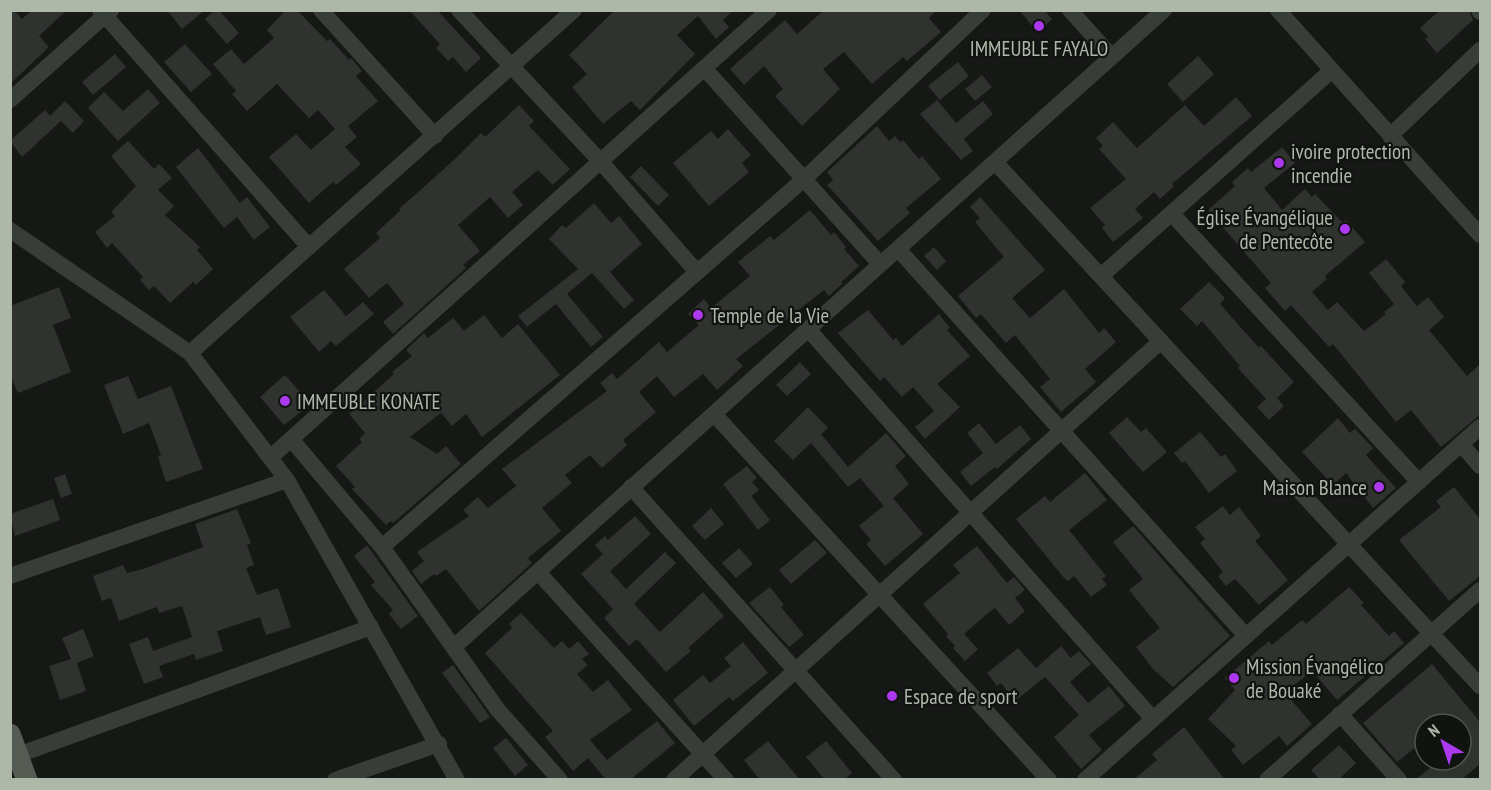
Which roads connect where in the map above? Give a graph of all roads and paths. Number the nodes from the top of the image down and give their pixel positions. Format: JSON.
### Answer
{"nodes":[{"id":1,"x":321,"y":10,"type":"edge"},
{"id":2,"x":459,"y":10,"type":"edge"},
{"id":3,"x":574,"y":10,"type":"edge"},
{"id":4,"x":770,"y":10,"type":"edge"},
{"id":5,"x":983,"y":10,"type":"edge"},
{"id":6,"x":1070,"y":10,"type":"edge"},
{"id":7,"x":1164,"y":10,"type":"edge"},
{"id":8,"x":1278,"y":10,"type":"edge"},
{"id":9,"x":105,"y":12,"type":"edge"},
{"id":10,"x":1480,"y":50,"type":"edge"},
{"id":11,"x":1112,"y":57,"type":"junction"},
{"id":12,"x":512,"y":66,"type":"junction"},
{"id":13,"x":705,"y":69,"type":"junction"},
{"id":14,"x":1331,"y":71,"type":"junction"},
{"id":15,"x":10,"y":100,"type":"edge"},
{"id":16,"x":435,"y":136,"type":"junction"},
{"id":17,"x":1390,"y":136,"type":"junction"},
{"id":18,"x":601,"y":162,"type":"junction"},
{"id":19,"x":995,"y":162,"type":"junction"},
{"id":20,"x":803,"y":180,"type":"junction"},
{"id":21,"x":1173,"y":215,"type":"junction"},
{"id":22,"x":10,"y":230,"type":"edge"},
{"id":23,"x":1480,"y":235,"type":"edge"},
{"id":24,"x":309,"y":247,"type":"junction"},
{"id":25,"x":898,"y":249,"type":"junction"},
{"id":26,"x":880,"y":264,"type":"junction"},
{"id":27,"x":696,"y":271,"type":"junction"},
{"id":28,"x":1101,"y":276,"type":"junction"},
{"id":29,"x":808,"y":329,"type":"junction"},
{"id":30,"x":1161,"y":341,"type":"junction"},
{"id":31,"x":190,"y":353,"type":"junction"},
{"id":32,"x":714,"y":414,"type":"junction"},
{"id":33,"x":1480,"y":427,"type":"edge"},
{"id":34,"x":1060,"y":430,"type":"junction"},
{"id":35,"x":291,"y":439,"type":"junction"},
{"id":36,"x":1461,"y":444,"type":"junction"},
{"id":37,"x":271,"y":457,"type":"junction"},
{"id":38,"x":1480,"y":466,"type":"edge"},
{"id":39,"x":287,"y":480,"type":"junction"},
{"id":40,"x":1419,"y":482,"type":"junction"},
{"id":41,"x":631,"y":487,"type":"junction"},
{"id":42,"x":970,"y":512,"type":"junction"},
{"id":43,"x":1349,"y":544,"type":"junction"},
{"id":44,"x":382,"y":547,"type":"junction"},
{"id":45,"x":538,"y":572,"type":"junction"},
{"id":46,"x":10,"y":576,"type":"edge"},
{"id":47,"x":1480,"y":590,"type":"edge"},
{"id":48,"x":879,"y":594,"type":"junction"},
{"id":49,"x":371,"y":627,"type":"junction"},
{"id":50,"x":1432,"y":633,"type":"junction"},
{"id":51,"x":1246,"y":636,"type":"junction"},
{"id":52,"x":455,"y":646,"type":"junction"},
{"id":53,"x":795,"y":669,"type":"junction"},
{"id":54,"x":1480,"y":686,"type":"edge"},
{"id":55,"x":1340,"y":714,"type":"junction"},
{"id":56,"x":1153,"y":719,"type":"junction"},
{"id":57,"x":10,"y":734,"type":"edge"},
{"id":58,"x":439,"y":744,"type":"junction"},
{"id":59,"x":702,"y":754,"type":"junction"},
{"id":60,"x":18,"y":755,"type":"junction"},
{"id":61,"x":27,"y":780,"type":"edge"},
{"id":62,"x":335,"y":780,"type":"edge"},
{"id":63,"x":457,"y":780,"type":"edge"},
{"id":64,"x":560,"y":780,"type":"edge"},
{"id":65,"x":674,"y":780,"type":"edge"},
{"id":66,"x":726,"y":780,"type":"edge"},
{"id":67,"x":894,"y":780,"type":"edge"},
{"id":68,"x":1050,"y":780,"type":"edge"},
{"id":69,"x":1085,"y":780,"type":"edge"},
{"id":70,"x":1267,"y":780,"type":"edge"},
{"id":71,"x":1399,"y":780,"type":"edge"}],
"edges":[{"from":1,"to":16,"type":"street"},
{"from":2,"to":12,"type":"street"},
{"from":3,"to":12,"type":"street"},
{"from":4,"to":13,"type":"street"},
{"from":5,"to":20,"type":"street"},
{"from":6,"to":11,"type":"street"},
{"from":7,"to":11,"type":"street"},
{"from":8,"to":14,"type":"street"},
{"from":9,"to":15,"type":"street"},
{"from":9,"to":24,"type":"street"},
{"from":10,"to":17,"type":"street"},
{"from":11,"to":19,"type":"street"},
{"from":12,"to":16,"type":"street"},
{"from":12,"to":18,"type":"street"},
{"from":13,"to":18,"type":"street"},
{"from":13,"to":20,"type":"street"},
{"from":14,"to":17,"type":"street"},
{"from":14,"to":21,"type":"street"},
{"from":16,"to":24,"type":"street"},
{"from":17,"to":23,"type":"street"},
{"from":18,"to":27,"type":"street"},
{"from":18,"to":35,"type":"street"},
{"from":19,"to":25,"type":"street"},
{"from":19,"to":28,"type":"street"},
{"from":20,"to":26,"type":"street"},
{"from":20,"to":27,"type":"street"},
{"from":21,"to":28,"type":"street"},
{"from":21,"to":40,"type":"street"},
{"from":22,"to":31,"type":"street"},
{"from":24,"to":31,"type":"street"},
{"from":25,"to":26,"type":"street"},
{"from":25,"to":34,"type":"street"},
{"from":26,"to":29,"type":"street"},
{"from":27,"to":44,"type":"street"},
{"from":28,"to":30,"type":"street"},
{"from":29,"to":32,"type":"street"},
{"from":29,"to":42,"type":"street"},
{"from":30,"to":34,"type":"street"},
{"from":30,"to":43,"type":"street"},
{"from":31,"to":37,"type":"street"},
{"from":32,"to":41,"type":"street"},
{"from":32,"to":48,"type":"street"},
{"from":33,"to":36,"type":"street"},
{"from":34,"to":42,"type":"street"},
{"from":34,"to":51,"type":"street"},
{"from":35,"to":37,"type":"street"},
{"from":35,"to":44,"type":"street"},
{"from":36,"to":38,"type":"street"},
{"from":36,"to":40,"type":"street"},
{"from":37,"to":39,"type":"street"},
{"from":39,"to":46,"type":"street"},
{"from":39,"to":49,"type":"street"},
{"from":40,"to":43,"type":"street"},
{"from":41,"to":45,"type":"street"},
{"from":41,"to":53,"type":"street"},
{"from":42,"to":48,"type":"street"},
{"from":42,"to":56,"type":"street"},
{"from":43,"to":50,"type":"street"},
{"from":43,"to":51,"type":"street"},
{"from":44,"to":52,"type":"street"},
{"from":45,"to":52,"type":"street"},
{"from":45,"to":59,"type":"street"},
{"from":47,"to":50,"type":"street"},
{"from":48,"to":53,"type":"street"},
{"from":48,"to":68,"type":"street"},
{"from":49,"to":58,"type":"street"},
{"from":49,"to":60,"type":"street"},
{"from":50,"to":54,"type":"street"},
{"from":50,"to":55,"type":"street"},
{"from":51,"to":56,"type":"street"},
{"from":52,"to":64,"type":"street"},
{"from":53,"to":59,"type":"street"},
{"from":53,"to":67,"type":"street"},
{"from":55,"to":70,"type":"street"},
{"from":55,"to":71,"type":"street"},
{"from":56,"to":69,"type":"street"},
{"from":57,"to":60,"type":"main road"},
{"from":58,"to":62,"type":"street"},
{"from":58,"to":63,"type":"street"},
{"from":59,"to":65,"type":"street"},
{"from":59,"to":66,"type":"street"},
{"from":60,"to":61,"type":"main road"}]}
